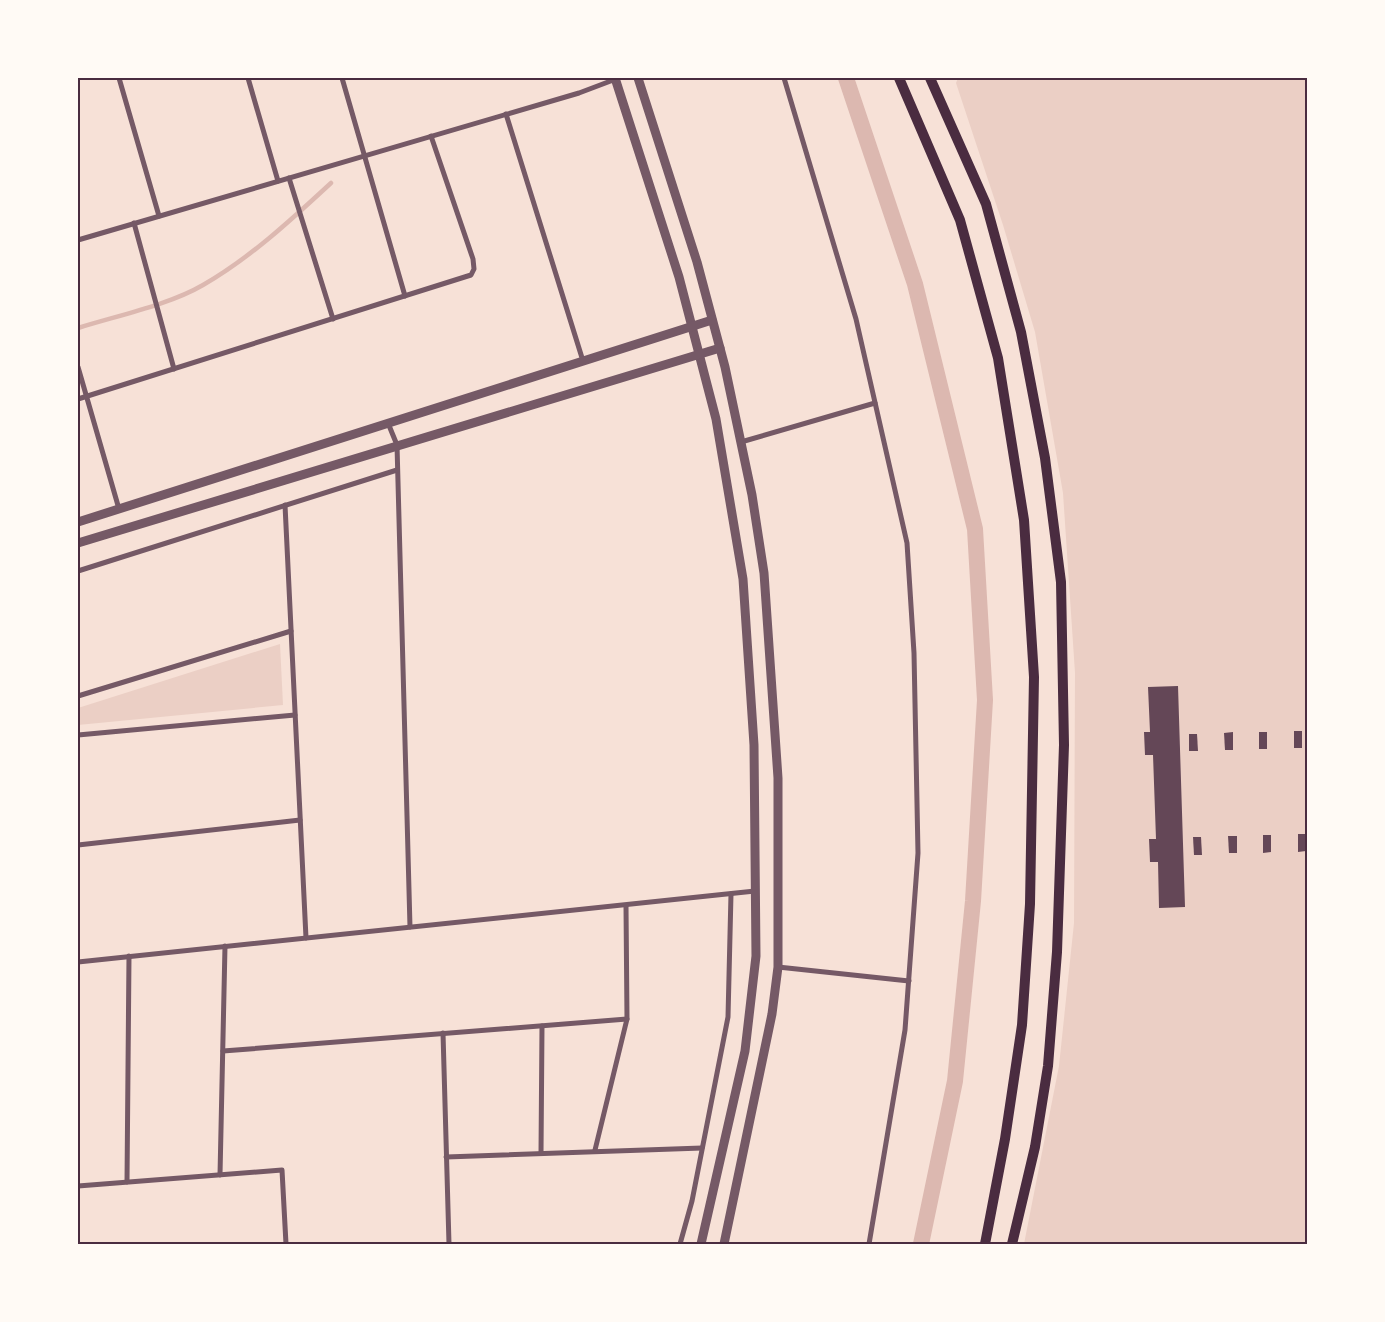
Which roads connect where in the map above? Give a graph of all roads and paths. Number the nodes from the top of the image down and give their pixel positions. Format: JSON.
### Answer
{"nodes":[{"id":1,"x":119,"y":78,"type":"edge"},
{"id":2,"x":248,"y":78,"type":"edge"},
{"id":3,"x":342,"y":78,"type":"edge"},
{"id":4,"x":616,"y":78,"type":"edge"},
{"id":5,"x":638,"y":78,"type":"edge"},
{"id":6,"x":784,"y":78,"type":"edge"},
{"id":7,"x":899,"y":78,"type":"edge"},
{"id":8,"x":930,"y":78,"type":"edge"},
{"id":9,"x":506,"y":114,"type":"junction"},
{"id":10,"x":431,"y":136,"type":"junction"},
{"id":11,"x":364,"y":156,"type":"junction"},
{"id":12,"x":289,"y":178,"type":"junction"},
{"id":13,"x":278,"y":181,"type":"junction"},
{"id":14,"x":160,"y":216,"type":"junction"},
{"id":15,"x":134,"y":223,"type":"junction"},
{"id":16,"x":78,"y":240,"type":"edge"},
{"id":17,"x":405,"y":296,"type":"junction"},
{"id":18,"x":333,"y":319,"type":"junction"},
{"id":19,"x":712,"y":320,"type":"junction"},
{"id":20,"x":692,"y":326,"type":"junction"},
{"id":21,"x":720,"y":348,"type":"junction"},
{"id":22,"x":699,"y":354,"type":"junction"},
{"id":23,"x":583,"y":361,"type":"junction"},
{"id":24,"x":78,"y":367,"type":"edge"},
{"id":25,"x":174,"y":368,"type":"junction"},
{"id":26,"x":86,"y":396,"type":"junction"},
{"id":27,"x":78,"y":399,"type":"edge"},
{"id":28,"x":875,"y":403,"type":"junction"},
{"id":29,"x":388,"y":423,"type":"junction"},
{"id":30,"x":741,"y":442,"type":"junction"},
{"id":31,"x":397,"y":445,"type":"junction"},
{"id":32,"x":397,"y":470,"type":"junction"},
{"id":33,"x":285,"y":505,"type":"junction"},
{"id":34,"x":119,"y":509,"type":"junction"},
{"id":35,"x":78,"y":522,"type":"edge"},
{"id":36,"x":78,"y":543,"type":"edge"},
{"id":37,"x":78,"y":571,"type":"edge"},
{"id":38,"x":291,"y":632,"type":"junction"},
{"id":39,"x":78,"y":696,"type":"edge"},
{"id":40,"x":295,"y":715,"type":"junction"},
{"id":41,"x":78,"y":735,"type":"edge"},
{"id":42,"x":300,"y":820,"type":"junction"},
{"id":43,"x":78,"y":845,"type":"edge"},
{"id":44,"x":755,"y":891,"type":"junction"},
{"id":45,"x":731,"y":894,"type":"junction"},
{"id":46,"x":626,"y":906,"type":"junction"},
{"id":47,"x":410,"y":927,"type":"junction"},
{"id":48,"x":306,"y":938,"type":"junction"},
{"id":49,"x":225,"y":946,"type":"junction"},
{"id":50,"x":129,"y":956,"type":"junction"},
{"id":51,"x":78,"y":962,"type":"edge"},
{"id":52,"x":778,"y":967,"type":"junction"},
{"id":53,"x":909,"y":982,"type":"junction"},
{"id":54,"x":626,"y":1019,"type":"junction"},
{"id":55,"x":542,"y":1026,"type":"junction"},
{"id":56,"x":442,"y":1033,"type":"junction"},
{"id":57,"x":223,"y":1051,"type":"junction"},
{"id":58,"x":702,"y":1148,"type":"junction"},
{"id":59,"x":595,"y":1150,"type":"junction"},
{"id":60,"x":541,"y":1153,"type":"junction"},
{"id":61,"x":446,"y":1157,"type":"junction"},
{"id":62,"x":220,"y":1175,"type":"junction"},
{"id":63,"x":127,"y":1182,"type":"junction"},
{"id":64,"x":78,"y":1186,"type":"edge"},
{"id":65,"x":286,"y":1244,"type":"edge"},
{"id":66,"x":450,"y":1244,"type":"edge"},
{"id":67,"x":680,"y":1244,"type":"edge"},
{"id":68,"x":701,"y":1244,"type":"edge"},
{"id":69,"x":724,"y":1244,"type":"edge"},
{"id":70,"x":869,"y":1244,"type":"edge"},
{"id":71,"x":985,"y":1244,"type":"edge"},
{"id":72,"x":1012,"y":1244,"type":"edge"}],
"edges":[{"from":1,"to":14,"type":"street"},
{"from":2,"to":13,"type":"street"},
{"from":3,"to":11,"type":"street"},
{"from":4,"to":9,"type":"street"},
{"from":4,"to":20,"type":"street"},
{"from":5,"to":19,"type":"street"},
{"from":6,"to":28,"type":"street"},
{"from":7,"to":71,"type":"main road"},
{"from":8,"to":72,"type":"main road"},
{"from":9,"to":10,"type":"street"},
{"from":9,"to":23,"type":"street"},
{"from":10,"to":11,"type":"street"},
{"from":10,"to":17,"type":"street"},
{"from":11,"to":12,"type":"street"},
{"from":11,"to":17,"type":"street"},
{"from":12,"to":13,"type":"street"},
{"from":12,"to":18,"type":"street"},
{"from":13,"to":14,"type":"street"},
{"from":14,"to":15,"type":"street"},
{"from":15,"to":16,"type":"street"},
{"from":15,"to":25,"type":"street"},
{"from":17,"to":18,"type":"street"},
{"from":18,"to":25,"type":"street"},
{"from":19,"to":20,"type":"street"},
{"from":19,"to":21,"type":"street"},
{"from":20,"to":22,"type":"street"},
{"from":20,"to":23,"type":"street"},
{"from":21,"to":22,"type":"street"},
{"from":21,"to":30,"type":"street"},
{"from":22,"to":31,"type":"street"},
{"from":22,"to":44,"type":"street"},
{"from":23,"to":29,"type":"street"},
{"from":24,"to":26,"type":"street"},
{"from":25,"to":26,"type":"street"},
{"from":26,"to":27,"type":"street"},
{"from":26,"to":34,"type":"street"},
{"from":28,"to":30,"type":"street"},
{"from":28,"to":53,"type":"street"},
{"from":29,"to":31,"type":"street"},
{"from":29,"to":34,"type":"street"},
{"from":30,"to":52,"type":"street"},
{"from":31,"to":32,"type":"street"},
{"from":31,"to":36,"type":"street"},
{"from":32,"to":33,"type":"street"},
{"from":32,"to":47,"type":"street"},
{"from":33,"to":37,"type":"street"},
{"from":33,"to":38,"type":"street"},
{"from":34,"to":35,"type":"street"},
{"from":38,"to":39,"type":"street"},
{"from":38,"to":40,"type":"street"},
{"from":40,"to":41,"type":"street"},
{"from":40,"to":42,"type":"street"},
{"from":42,"to":43,"type":"street"},
{"from":42,"to":48,"type":"street"},
{"from":44,"to":45,"type":"street"},
{"from":44,"to":68,"type":"street"},
{"from":45,"to":46,"type":"street"},
{"from":45,"to":58,"type":"street"},
{"from":46,"to":47,"type":"street"},
{"from":46,"to":54,"type":"street"},
{"from":47,"to":48,"type":"street"},
{"from":48,"to":49,"type":"street"},
{"from":49,"to":50,"type":"street"},
{"from":49,"to":57,"type":"street"},
{"from":50,"to":51,"type":"street"},
{"from":50,"to":63,"type":"street"},
{"from":52,"to":53,"type":"street"},
{"from":52,"to":69,"type":"street"},
{"from":53,"to":70,"type":"street"},
{"from":54,"to":55,"type":"street"},
{"from":54,"to":59,"type":"street"},
{"from":55,"to":56,"type":"street"},
{"from":55,"to":60,"type":"street"},
{"from":56,"to":57,"type":"street"},
{"from":56,"to":61,"type":"street"},
{"from":57,"to":62,"type":"street"},
{"from":58,"to":59,"type":"street"},
{"from":58,"to":67,"type":"street"},
{"from":59,"to":60,"type":"street"},
{"from":60,"to":61,"type":"street"},
{"from":61,"to":66,"type":"street"},
{"from":62,"to":63,"type":"street"},
{"from":62,"to":65,"type":"street"},
{"from":63,"to":64,"type":"street"}]}
